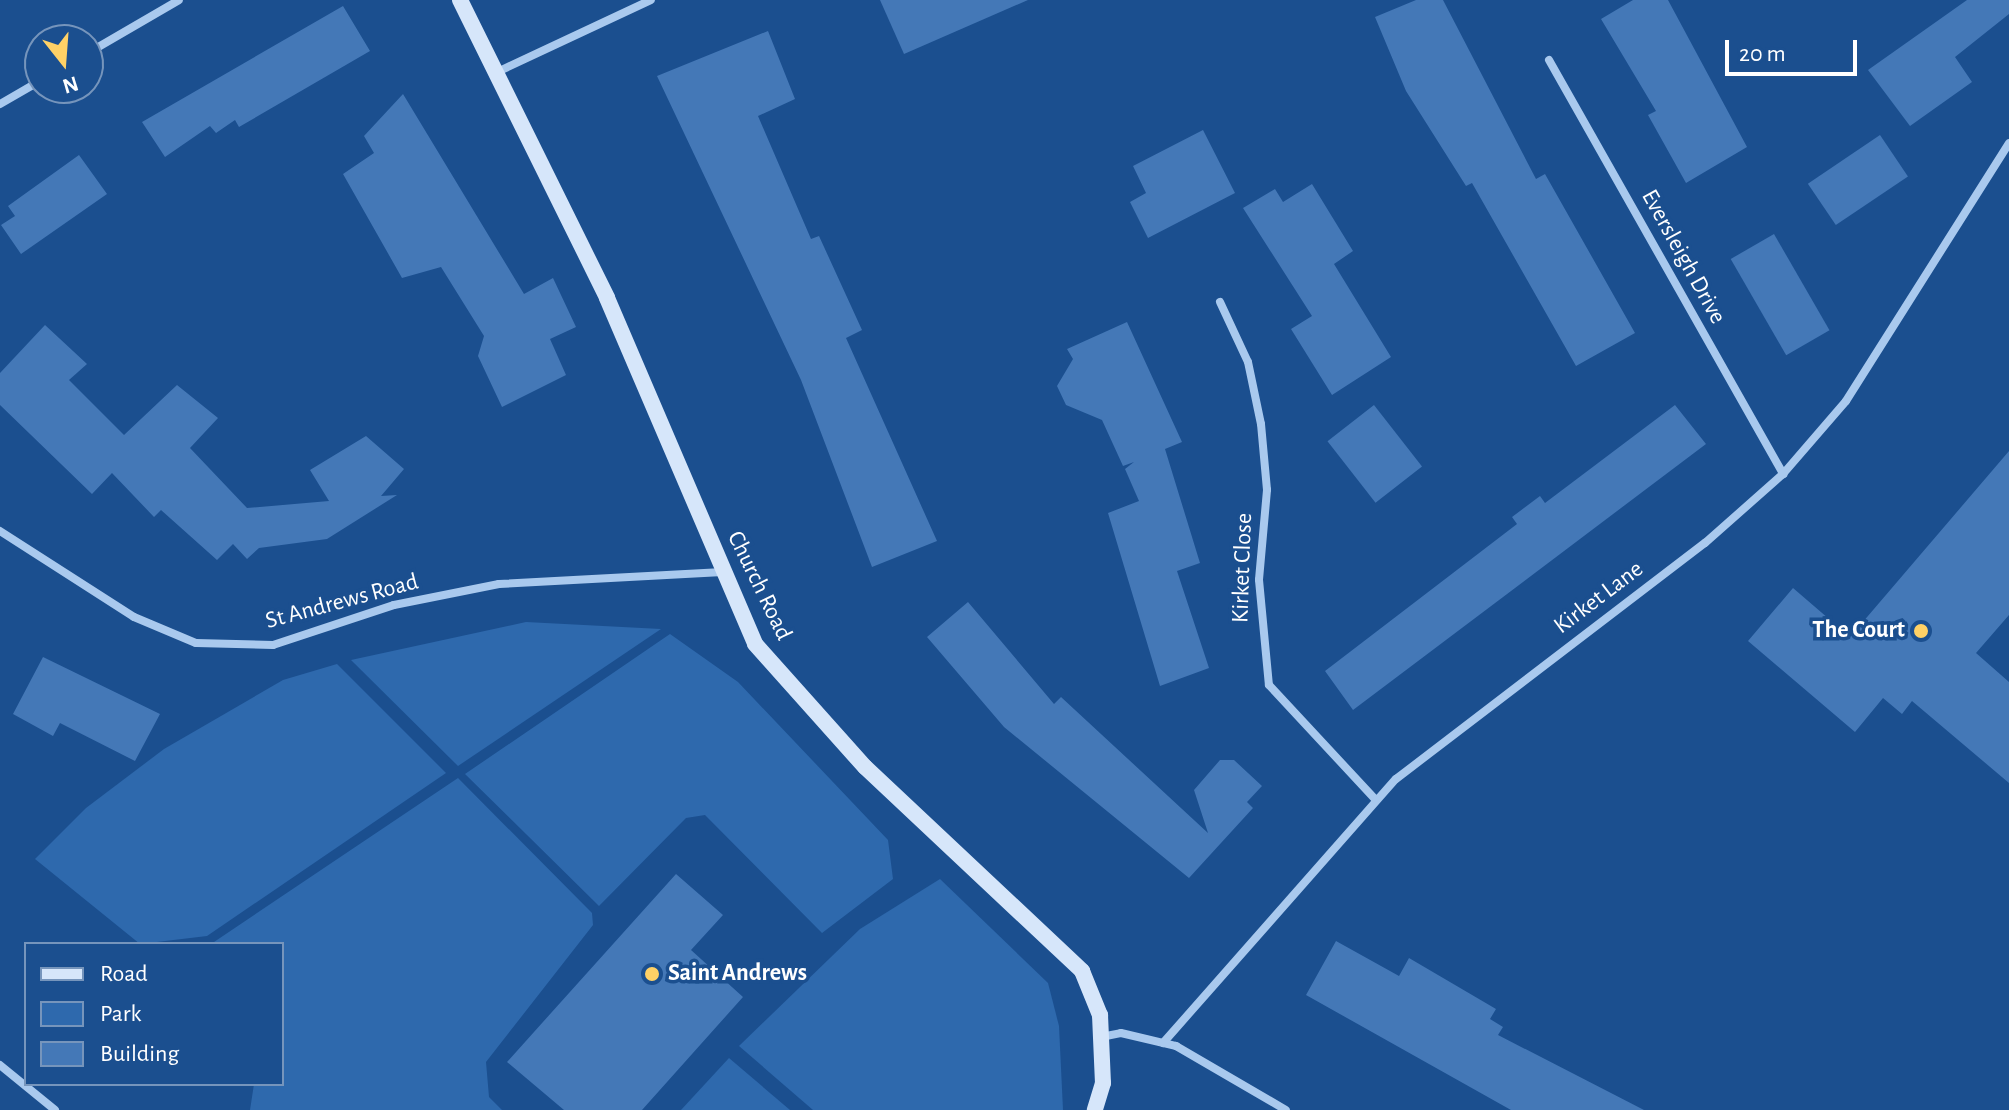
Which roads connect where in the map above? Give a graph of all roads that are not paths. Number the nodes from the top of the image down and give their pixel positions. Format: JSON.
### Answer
{"nodes":[{"id":1,"x":179,"y":0,"type":"edge"},
{"id":2,"x":460,"y":0,"type":"edge"},
{"id":3,"x":651,"y":0,"type":"edge"},
{"id":4,"x":104,"y":44,"type":"edge"},
{"id":5,"x":1549,"y":60,"type":"dead end"},
{"id":6,"x":494,"y":73,"type":"junction"},
{"id":7,"x":24,"y":90,"type":"edge"},
{"id":8,"x":0,"y":104,"type":"edge"},
{"id":9,"x":2009,"y":143,"type":"edge"},
{"id":10,"x":1220,"y":302,"type":"dead end"},
{"id":11,"x":1783,"y":474,"type":"junction"},
{"id":12,"x":0,"y":531,"type":"edge"},
{"id":13,"x":723,"y":572,"type":"junction"},
{"id":14,"x":1376,"y":800,"type":"junction"},
{"id":15,"x":1101,"y":1037,"type":"junction"},
{"id":16,"x":1163,"y":1043,"type":"junction"},
{"id":17,"x":0,"y":1065,"type":"edge"},
{"id":18,"x":24,"y":1085,"type":"edge"},
{"id":19,"x":26,"y":1086,"type":"edge"},
{"id":20,"x":55,"y":1110,"type":"edge"},
{"id":21,"x":1095,"y":1110,"type":"edge"},
{"id":22,"x":1286,"y":1110,"type":"edge"}],
"edges":[{"from":1,"to":4,"type":"street"},
{"from":2,"to":6,"type":"main road","name":"Church Road"},
{"from":3,"to":6,"type":"street"},
{"from":5,"to":11,"type":"street","name":"Eversleigh Drive"},
{"from":6,"to":13,"type":"main road","name":"Church Road"},
{"from":7,"to":8,"type":"street"},
{"from":9,"to":11,"type":"street","name":"Kirket Lane"},
{"from":10,"to":14,"type":"street","name":"Kirket Close"},
{"from":11,"to":14,"type":"street","name":"Kirket Lane"},
{"from":12,"to":13,"type":"street","name":"St Andrews Road"},
{"from":13,"to":15,"type":"main road","name":"Church Road"},
{"from":14,"to":16,"type":"street","name":"Kirket Lane"},
{"from":15,"to":16,"type":"street"},
{"from":15,"to":21,"type":"main road","name":"Church Road"},
{"from":16,"to":22,"type":"street"},
{"from":17,"to":18,"type":"street"},
{"from":19,"to":20,"type":"street"}]}
